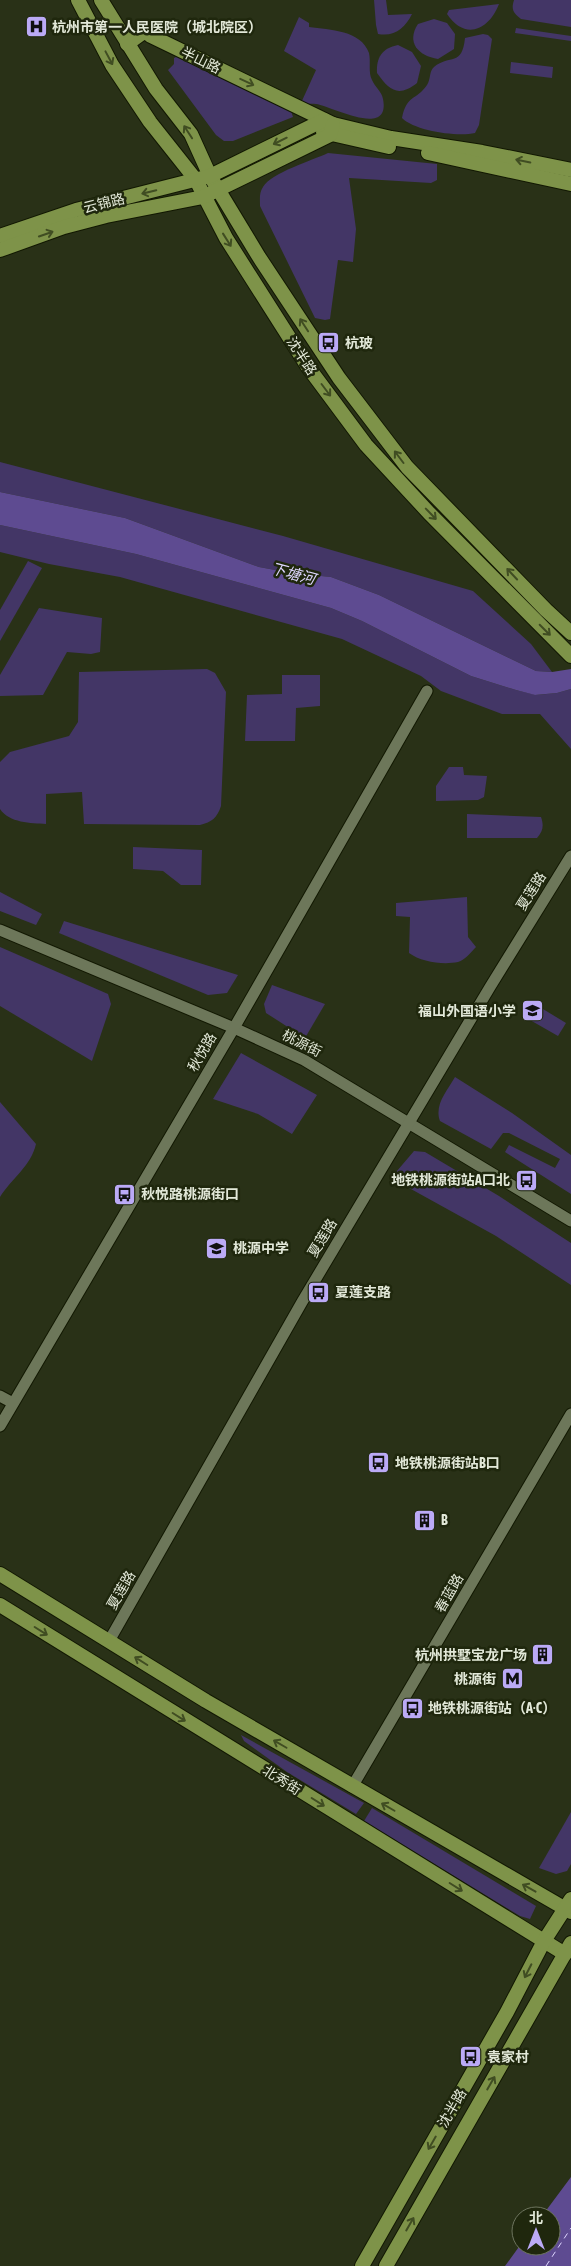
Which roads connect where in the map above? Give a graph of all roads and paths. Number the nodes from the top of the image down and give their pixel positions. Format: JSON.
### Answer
{"nodes":[{"id":1,"x":76,"y":0,"type":"edge"},
{"id":2,"x":101,"y":0,"type":"edge"},
{"id":3,"x":127,"y":44,"type":"junction"},
{"id":4,"x":329,"y":126,"type":"junction"},
{"id":5,"x":571,"y":170,"type":"edge"},
{"id":6,"x":210,"y":176,"type":"junction"},
{"id":7,"x":196,"y":180,"type":"junction"},
{"id":8,"x":571,"y":184,"type":"edge"},
{"id":9,"x":219,"y":191,"type":"junction"},
{"id":10,"x":204,"y":197,"type":"junction"},
{"id":11,"x":0,"y":236,"type":"edge"},
{"id":12,"x":0,"y":250,"type":"edge"},
{"id":13,"x":571,"y":633,"type":"edge"},
{"id":14,"x":571,"y":656,"type":"edge"},
{"id":15,"x":427,"y":691,"type":"dead end"},
{"id":16,"x":571,"y":856,"type":"edge"},
{"id":17,"x":0,"y":930,"type":"edge"},
{"id":18,"x":234,"y":1028,"type":"junction"},
{"id":19,"x":409,"y":1123,"type":"junction"},
{"id":20,"x":571,"y":1220,"type":"edge"},
{"id":21,"x":0,"y":1396,"type":"edge"},
{"id":22,"x":13,"y":1403,"type":"junction"},
{"id":23,"x":571,"y":1414,"type":"edge"},
{"id":24,"x":0,"y":1426,"type":"edge"},
{"id":25,"x":0,"y":1574,"type":"edge"},
{"id":26,"x":0,"y":1605,"type":"edge"},
{"id":27,"x":109,"y":1641,"type":"junction"},
{"id":28,"x":352,"y":1787,"type":"junction"},
{"id":29,"x":569,"y":1906,"type":"edge"},
{"id":30,"x":544,"y":1941,"type":"junction"},
{"id":31,"x":568,"y":1949,"type":"edge"},
{"id":32,"x":362,"y":2266,"type":"edge"},
{"id":33,"x":386,"y":2266,"type":"edge"}],
"edges":[{"from":1,"to":7,"type":"main road","name":"沈半路","one_way":true},
{"from":2,"to":3,"type":"main road"},
{"from":3,"to":4,"type":"main road","name":"半山路","one_way":true},
{"from":6,"to":3,"type":"main road","name":"沈半路","one_way":true},
{"from":5,"to":4,"type":"main road","name":"半山路","one_way":true},
{"from":4,"to":6,"type":"main road","one_way":true},
{"from":4,"to":8,"type":"main road","name":"半山路"},
{"from":4,"to":9,"type":"main road"},
{"from":6,"to":7,"type":"main road","name":"云锦路"},
{"from":6,"to":9,"type":"main road","name":"沈半路"},
{"from":7,"to":10,"type":"main road","name":"沈半路"},
{"from":7,"to":11,"type":"main road","name":"云锦路","one_way":true},
{"from":9,"to":10,"type":"main road"},
{"from":13,"to":9,"type":"main road","name":"沈半路","one_way":true},
{"from":12,"to":10,"type":"main road","name":"云锦路","one_way":true},
{"from":10,"to":14,"type":"main road","name":"沈半路","one_way":true},
{"from":15,"to":18,"type":"street","name":"秋悦路"},
{"from":16,"to":19,"type":"street","name":"夏莲路"},
{"from":17,"to":18,"type":"street","name":"桃源街"},
{"from":18,"to":19,"type":"street","name":"桃源街"},
{"from":18,"to":22,"type":"street","name":"秋悦路"},
{"from":19,"to":20,"type":"street","name":"桃源街"},
{"from":19,"to":27,"type":"street","name":"夏莲路"},
{"from":21,"to":22,"type":"street"},
{"from":22,"to":24,"type":"street","name":"秋悦路"},
{"from":23,"to":28,"type":"street","name":"春蓝路"},
{"from":25,"to":27,"type":"main road"},
{"from":26,"to":30,"type":"main road","name":"北秀街","one_way":true},
{"from":28,"to":27,"type":"main road","one_way":true},
{"from":29,"to":28,"type":"main road","one_way":true},
{"from":29,"to":30,"type":"main road","name":"沈半路"},
{"from":30,"to":31,"type":"main road","name":"北秀街"},
{"from":30,"to":32,"type":"main road","name":"沈半路","one_way":true},
{"from":33,"to":31,"type":"main road","name":"沈半路","one_way":true}]}
